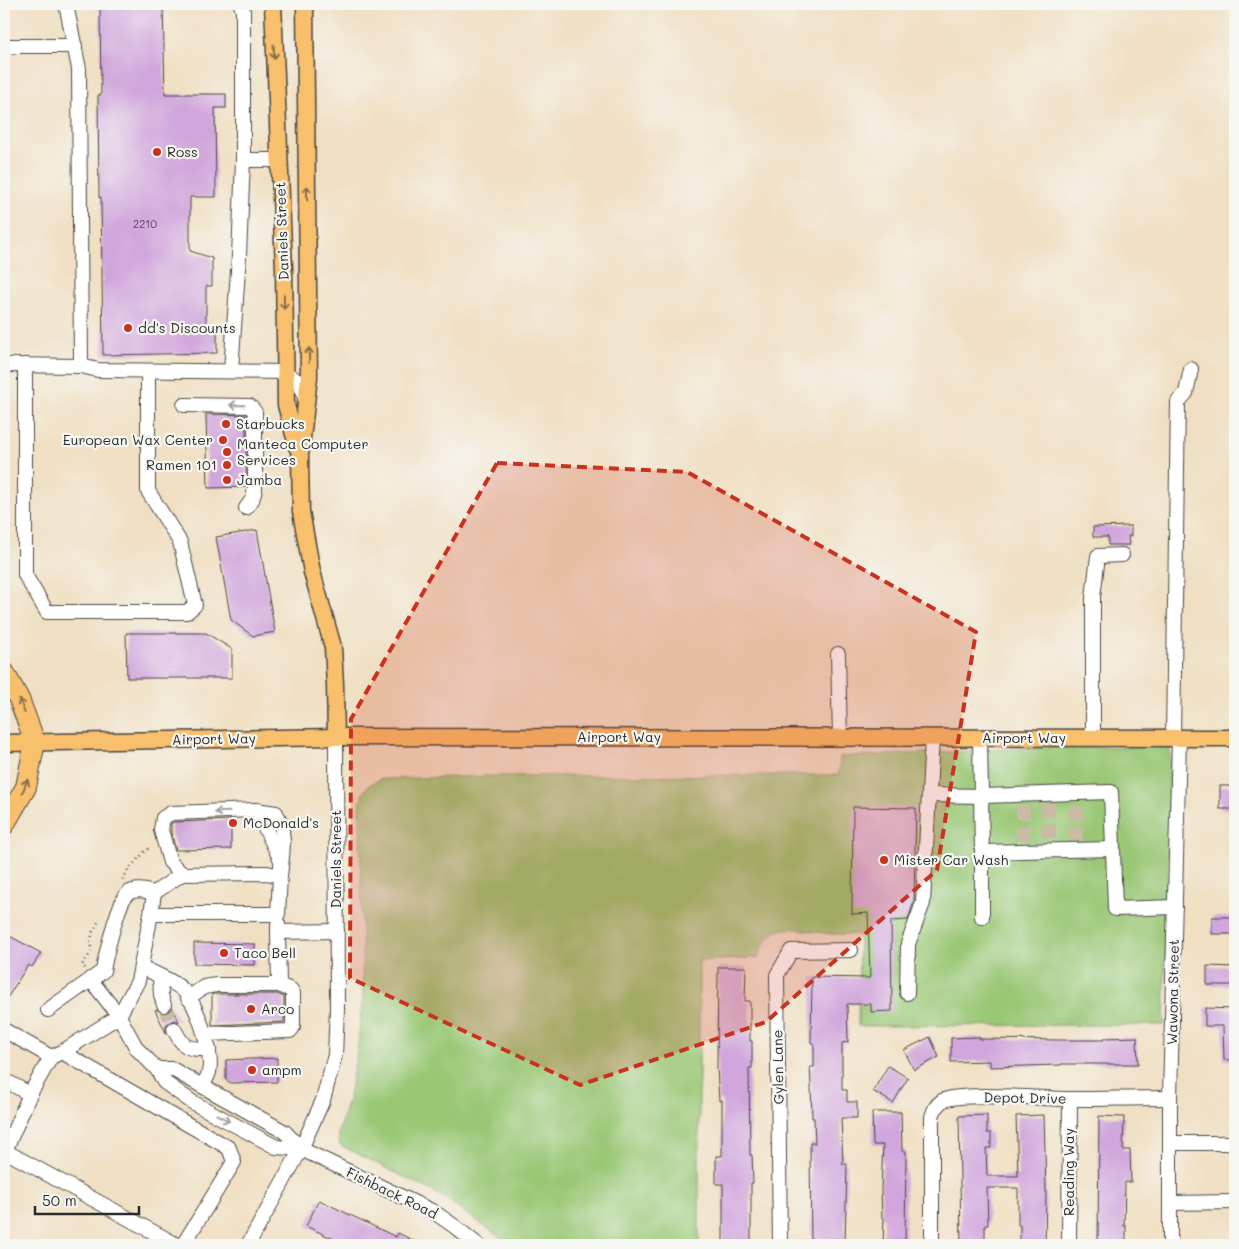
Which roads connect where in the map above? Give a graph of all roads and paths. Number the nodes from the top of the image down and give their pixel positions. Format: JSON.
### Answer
{"nodes":[{"id":1,"x":66,"y":4,"type":"edge"},
{"id":2,"x":241,"y":4,"type":"edge"},
{"id":3,"x":273,"y":4,"type":"edge"},
{"id":4,"x":305,"y":4,"type":"edge"},
{"id":5,"x":4,"y":46,"type":"edge"},
{"id":6,"x":75,"y":46,"type":"junction"},
{"id":7,"x":243,"y":160,"type":"junction"},
{"id":8,"x":280,"y":160,"type":"junction"},
{"id":9,"x":4,"y":365,"type":"edge"},
{"id":10,"x":24,"y":365,"type":"junction"},
{"id":11,"x":82,"y":366,"type":"junction"},
{"id":12,"x":1191,"y":369,"type":"dead end"},
{"id":13,"x":148,"y":370,"type":"junction"},
{"id":14,"x":231,"y":372,"type":"junction"},
{"id":15,"x":285,"y":372,"type":"junction"},
{"id":16,"x":306,"y":402,"type":"junction"},
{"id":17,"x":184,"y":405,"type":"dead end"},
{"id":18,"x":300,"y":456,"type":"junction"},
{"id":19,"x":246,"y":508,"type":"dead end"},
{"id":20,"x":1122,"y":556,"type":"dead end"},
{"id":21,"x":838,"y":654,"type":"dead end"},
{"id":22,"x":4,"y":672,"type":"edge"},
{"id":23,"x":336,"y":737,"type":"junction"},
{"id":24,"x":840,"y":738,"type":"junction"},
{"id":25,"x":932,"y":738,"type":"junction"},
{"id":26,"x":980,"y":738,"type":"junction"},
{"id":27,"x":1093,"y":738,"type":"junction"},
{"id":28,"x":1176,"y":738,"type":"junction"},
{"id":29,"x":1235,"y":738,"type":"edge"},
{"id":30,"x":4,"y":742,"type":"edge"},
{"id":31,"x":35,"y":742,"type":"junction"},
{"id":32,"x":929,"y":795,"type":"junction"},
{"id":33,"x":981,"y":796,"type":"junction"},
{"id":34,"x":4,"y":825,"type":"edge"},
{"id":35,"x":1113,"y":849,"type":"junction"},
{"id":36,"x":982,"y":852,"type":"junction"},
{"id":37,"x":182,"y":874,"type":"junction"},
{"id":38,"x":280,"y":876,"type":"junction"},
{"id":39,"x":154,"y":893,"type":"junction"},
{"id":40,"x":1175,"y":907,"type":"junction"},
{"id":41,"x":151,"y":914,"type":"junction"},
{"id":42,"x":278,"y":914,"type":"junction"},
{"id":43,"x":982,"y":917,"type":"dead end"},
{"id":44,"x":337,"y":931,"type":"junction"},
{"id":45,"x":278,"y":932,"type":"junction"},
{"id":46,"x":851,"y":950,"type":"dead end"},
{"id":47,"x":142,"y":968,"type":"junction"},
{"id":48,"x":160,"y":977,"type":"junction"},
{"id":49,"x":90,"y":979,"type":"junction"},
{"id":50,"x":279,"y":986,"type":"junction"},
{"id":51,"x":907,"y":993,"type":"dead end"},
{"id":52,"x":188,"y":998,"type":"junction"},
{"id":53,"x":164,"y":1006,"type":"tunnel mouth"},
{"id":54,"x":48,"y":1010,"type":"dead end"},
{"id":55,"x":118,"y":1016,"type":"junction"},
{"id":56,"x":174,"y":1029,"type":"tunnel mouth"},
{"id":57,"x":4,"y":1030,"type":"edge"},
{"id":58,"x":205,"y":1034,"type":"junction"},
{"id":59,"x":209,"y":1049,"type":"junction"},
{"id":60,"x":56,"y":1054,"type":"junction"},
{"id":61,"x":157,"y":1069,"type":"junction"},
{"id":62,"x":4,"y":1080,"type":"edge"},
{"id":63,"x":202,"y":1086,"type":"junction"},
{"id":64,"x":30,"y":1094,"type":"junction"},
{"id":65,"x":1170,"y":1098,"type":"junction"},
{"id":66,"x":1070,"y":1099,"type":"junction"},
{"id":67,"x":192,"y":1102,"type":"junction"},
{"id":68,"x":182,"y":1120,"type":"junction"},
{"id":69,"x":1170,"y":1143,"type":"junction"},
{"id":70,"x":1235,"y":1145,"type":"edge"},
{"id":71,"x":301,"y":1149,"type":"junction"},
{"id":72,"x":1235,"y":1202,"type":"edge"},
{"id":73,"x":1170,"y":1203,"type":"junction"},
{"id":74,"x":177,"y":1245,"type":"edge"},
{"id":75,"x":183,"y":1245,"type":"edge"},
{"id":76,"x":248,"y":1245,"type":"edge"},
{"id":77,"x":478,"y":1245,"type":"edge"},
{"id":78,"x":780,"y":1245,"type":"edge"},
{"id":79,"x":932,"y":1245,"type":"edge"},
{"id":80,"x":1069,"y":1245,"type":"edge"},
{"id":81,"x":1170,"y":1245,"type":"edge"}],
"edges":[{"from":1,"to":6,"type":"street"},
{"from":2,"to":7,"type":"street"},
{"from":3,"to":8,"type":"main road","name":"Daniels Street","one_way":true},
{"from":16,"to":4,"type":"main road","name":"Daniels Street","one_way":true},
{"from":5,"to":6,"type":"street"},
{"from":6,"to":11,"type":"street"},
{"from":7,"to":8,"type":"street"},
{"from":7,"to":14,"type":"street"},
{"from":8,"to":15,"type":"main road","name":"Daniels Street","one_way":true},
{"from":9,"to":10,"type":"street"},
{"from":10,"to":11,"type":"street"},
{"from":10,"to":13,"type":"street"},
{"from":11,"to":13,"type":"street"},
{"from":12,"to":28,"type":"street","name":"Wawona Street"},
{"from":13,"to":14,"type":"street"},
{"from":14,"to":15,"type":"street"},
{"from":15,"to":16,"type":"street"},
{"from":15,"to":18,"type":"main road","name":"Daniels Street"},
{"from":16,"to":18,"type":"main road","name":"Daniels Street"},
{"from":19,"to":17,"type":"street","one_way":true},
{"from":18,"to":23,"type":"main road","name":"Daniels Street"},
{"from":20,"to":27,"type":"street"},
{"from":21,"to":24,"type":"street"},
{"from":31,"to":22,"type":"highway","one_way":true},
{"from":23,"to":24,"type":"main road","name":"Airport Way"},
{"from":23,"to":31,"type":"main road","name":"Airport Way"},
{"from":23,"to":44,"type":"street","name":"Daniels Street"},
{"from":24,"to":25,"type":"main road","name":"Airport Way"},
{"from":25,"to":26,"type":"main road","name":"Airport Way"},
{"from":25,"to":32,"type":"street"},
{"from":26,"to":27,"type":"main road","name":"Airport Way"},
{"from":26,"to":33,"type":"street"},
{"from":27,"to":28,"type":"main road","name":"Airport Way"},
{"from":28,"to":29,"type":"main road","name":"Airport Way"},
{"from":28,"to":40,"type":"street","name":"Wawona Street"},
{"from":30,"to":31,"type":"main road","name":"Airport Way"},
{"from":34,"to":31,"type":"highway","one_way":true},
{"from":32,"to":33,"type":"street"},
{"from":32,"to":51,"type":"street"},
{"from":33,"to":35,"type":"street"},
{"from":33,"to":36,"type":"street"},
{"from":35,"to":36,"type":"street"},
{"from":35,"to":40,"type":"street"},
{"from":36,"to":43,"type":"street"},
{"from":37,"to":38,"type":"street"},
{"from":38,"to":37,"type":"street","one_way":true},
{"from":37,"to":39,"type":"street"},
{"from":38,"to":42,"type":"street"},
{"from":39,"to":41,"type":"street"},
{"from":39,"to":49,"type":"street"},
{"from":40,"to":65,"type":"street","name":"Wawona Street"},
{"from":41,"to":42,"type":"street"},
{"from":41,"to":47,"type":"street"},
{"from":42,"to":45,"type":"street"},
{"from":44,"to":45,"type":"street"},
{"from":44,"to":71,"type":"street","name":"Daniels Street"},
{"from":45,"to":50,"type":"street"},
{"from":46,"to":78,"type":"street","name":"Gylen Lane"},
{"from":47,"to":48,"type":"street"},
{"from":47,"to":55,"type":"street"},
{"from":48,"to":52,"type":"street"},
{"from":48,"to":53,"type":"street"},
{"from":49,"to":54,"type":"street"},
{"from":49,"to":55,"type":"street","name":"Fishback Road"},
{"from":50,"to":52,"type":"street"},
{"from":50,"to":58,"type":"street"},
{"from":52,"to":58,"type":"street"},
{"from":55,"to":60,"type":"street"},
{"from":55,"to":61,"type":"street","name":"Fishback Road"},
{"from":56,"to":59,"type":"street"},
{"from":57,"to":60,"type":"street"},
{"from":58,"to":59,"type":"street"},
{"from":59,"to":63,"type":"street"},
{"from":60,"to":64,"type":"street"},
{"from":60,"to":68,"type":"street"},
{"from":61,"to":63,"type":"street","name":"Fishback Road"},
{"from":61,"to":67,"type":"street","name":"Fishback Road"},
{"from":62,"to":64,"type":"street"},
{"from":63,"to":71,"type":"street","name":"Fishback Road"},
{"from":64,"to":74,"type":"street"},
{"from":65,"to":66,"type":"street","name":"Depot Drive"},
{"from":65,"to":69,"type":"street","name":"Wawona Street"},
{"from":66,"to":79,"type":"street","name":"Depot Drive"},
{"from":66,"to":80,"type":"street","name":"Reading Way"},
{"from":67,"to":68,"type":"street"},
{"from":67,"to":71,"type":"street","name":"Fishback Road","one_way":true},
{"from":68,"to":75,"type":"street"},
{"from":69,"to":70,"type":"street"},
{"from":69,"to":73,"type":"street","name":"Wawona Street"},
{"from":71,"to":76,"type":"street","name":"Daniels Street"},
{"from":71,"to":77,"type":"street","name":"Fishback Road"},
{"from":72,"to":73,"type":"street"},
{"from":73,"to":81,"type":"street","name":"Wawona Street"}]}
